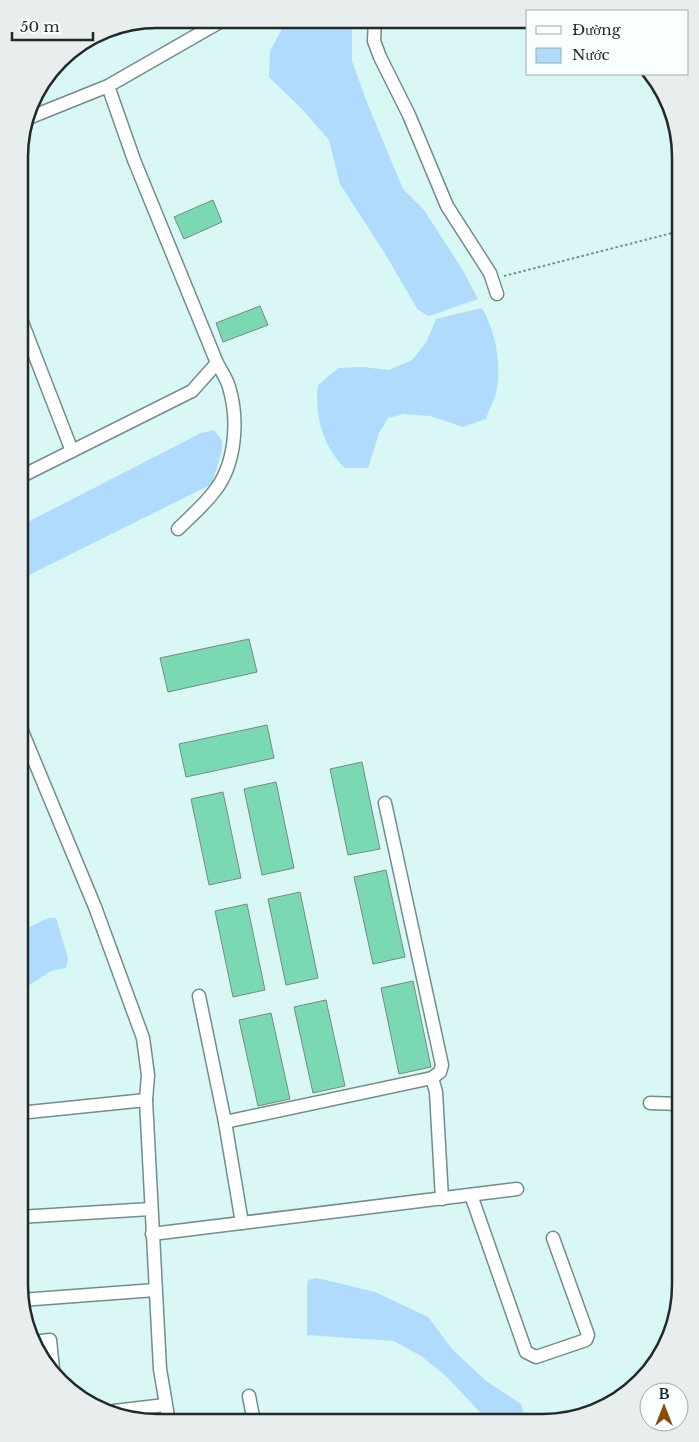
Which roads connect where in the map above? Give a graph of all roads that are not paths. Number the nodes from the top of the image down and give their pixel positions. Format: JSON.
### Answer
{"nodes":[{"id":1,"x":209,"y":28,"type":"edge"},
{"id":2,"x":375,"y":28,"type":"edge"},
{"id":3,"x":108,"y":86,"type":"junction"},
{"id":4,"x":34,"y":116,"type":"edge"},
{"id":5,"x":497,"y":294,"type":"dead end"},
{"id":6,"x":28,"y":353,"type":"edge"},
{"id":7,"x":217,"y":363,"type":"junction"},
{"id":8,"x":72,"y":451,"type":"junction"},
{"id":9,"x":28,"y":473,"type":"edge"},
{"id":10,"x":178,"y":529,"type":"dead end"},
{"id":11,"x":28,"y":746,"type":"edge"},
{"id":12,"x":386,"y":804,"type":"dead end"},
{"id":13,"x":199,"y":996,"type":"dead end"},
{"id":14,"x":432,"y":1078,"type":"junction"},
{"id":15,"x":146,"y":1100,"type":"junction"},
{"id":16,"x":650,"y":1103,"type":"dead end"},
{"id":17,"x":671,"y":1104,"type":"edge"},
{"id":18,"x":28,"y":1112,"type":"edge"},
{"id":19,"x":225,"y":1122,"type":"junction"},
{"id":20,"x":517,"y":1189,"type":"dead end"},
{"id":21,"x":471,"y":1195,"type":"junction"},
{"id":22,"x":442,"y":1199,"type":"junction"},
{"id":23,"x":151,"y":1209,"type":"junction"},
{"id":24,"x":28,"y":1217,"type":"edge"},
{"id":25,"x":242,"y":1223,"type":"junction"},
{"id":26,"x":152,"y":1234,"type":"junction"},
{"id":27,"x":554,"y":1238,"type":"dead end"},
{"id":28,"x":155,"y":1290,"type":"junction"},
{"id":29,"x":29,"y":1299,"type":"edge"},
{"id":30,"x":40,"y":1341,"type":"edge"},
{"id":31,"x":52,"y":1361,"type":"edge"},
{"id":32,"x":249,"y":1396,"type":"dead end"},
{"id":33,"x":165,"y":1405,"type":"junction"},
{"id":34,"x":123,"y":1410,"type":"edge"},
{"id":35,"x":167,"y":1414,"type":"edge"},
{"id":36,"x":252,"y":1414,"type":"edge"}],
"edges":[{"from":1,"to":3,"type":"street"},
{"from":2,"to":5,"type":"street"},
{"from":3,"to":4,"type":"street"},
{"from":3,"to":7,"type":"street"},
{"from":6,"to":8,"type":"street"},
{"from":7,"to":8,"type":"street"},
{"from":7,"to":10,"type":"street"},
{"from":8,"to":9,"type":"street"},
{"from":11,"to":15,"type":"street"},
{"from":12,"to":14,"type":"street"},
{"from":13,"to":19,"type":"street"},
{"from":14,"to":19,"type":"street"},
{"from":14,"to":22,"type":"street"},
{"from":15,"to":18,"type":"street"},
{"from":15,"to":23,"type":"street"},
{"from":16,"to":17,"type":"street"},
{"from":19,"to":25,"type":"street"},
{"from":20,"to":21,"type":"street"},
{"from":21,"to":22,"type":"street"},
{"from":21,"to":27,"type":"street"},
{"from":22,"to":25,"type":"street"},
{"from":23,"to":24,"type":"street"},
{"from":23,"to":26,"type":"street"},
{"from":25,"to":26,"type":"street"},
{"from":26,"to":28,"type":"street"},
{"from":28,"to":29,"type":"street"},
{"from":28,"to":33,"type":"street"},
{"from":30,"to":31,"type":"street"},
{"from":32,"to":36,"type":"street"},
{"from":33,"to":34,"type":"street"},
{"from":33,"to":35,"type":"street"}]}
